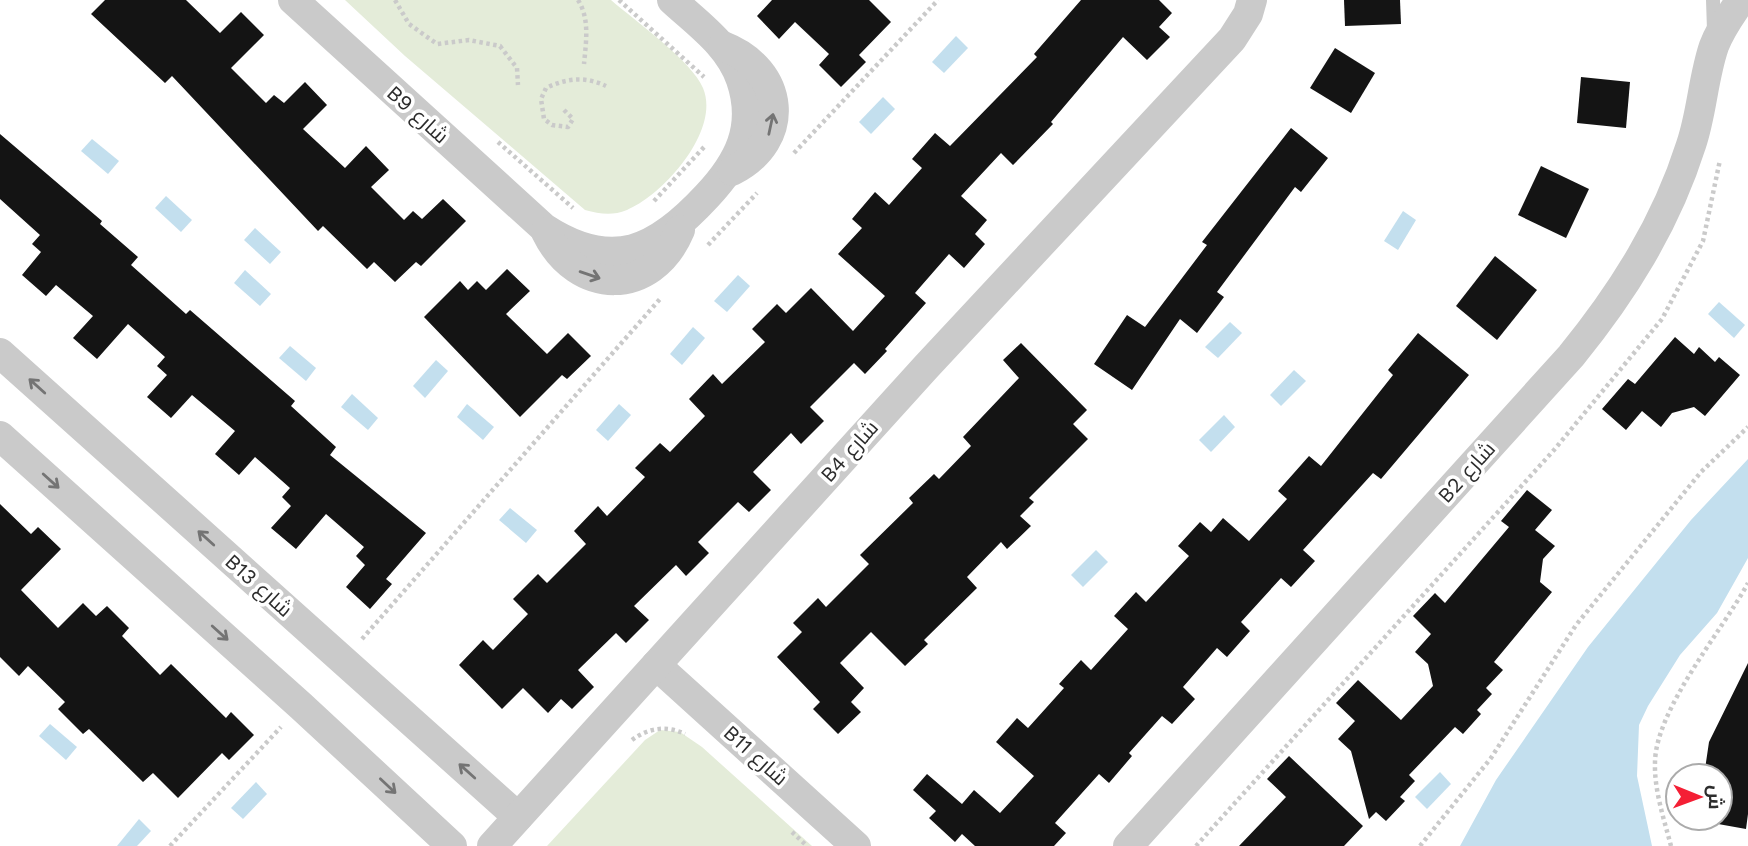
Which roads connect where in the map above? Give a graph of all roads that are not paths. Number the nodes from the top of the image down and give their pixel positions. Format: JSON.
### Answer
{"nodes":[{"id":1,"x":292,"y":0,"type":"edge"},
{"id":2,"x":672,"y":0,"type":"edge"},
{"id":3,"x":1232,"y":0,"type":"edge"},
{"id":4,"x":1252,"y":0,"type":"edge"},
{"id":5,"x":1713,"y":0,"type":"edge"},
{"id":6,"x":1741,"y":0,"type":"edge"},
{"id":7,"x":1714,"y":45,"type":"junction"},
{"id":8,"x":1210,"y":60,"type":"junction"},
{"id":9,"x":0,"y":353,"type":"edge"},
{"id":10,"x":0,"y":436,"type":"edge"},
{"id":11,"x":656,"y":665,"type":"junction"},
{"id":12,"x":518,"y":817,"type":"junction"},
{"id":13,"x":452,"y":846,"type":"edge"},
{"id":14,"x":492,"y":846,"type":"edge"},
{"id":15,"x":856,"y":846,"type":"edge"},
{"id":16,"x":1128,"y":846,"type":"edge"}],
"edges":[{"from":1,"to":2,"type":"street","name":"B9 شارع"},
{"from":3,"to":8,"type":"street","name":"B4 شارع"},
{"from":4,"to":8,"type":"street","name":"B4 شارع"},
{"from":5,"to":7,"type":"lane","name":"B2 شارع"},
{"from":6,"to":7,"type":"street","name":"B2 شارع"},
{"from":7,"to":16,"type":"street","name":"B2 شارع"},
{"from":8,"to":11,"type":"street","name":"B4 شارع"},
{"from":12,"to":9,"type":"street","name":"B13 شارع","one_way":true},
{"from":10,"to":13,"type":"street","one_way":true},
{"from":11,"to":12,"type":"street","name":"B4 شارع"},
{"from":11,"to":15,"type":"street","name":"B11 شارع"},
{"from":12,"to":14,"type":"street","name":"B4 شارع"}]}
